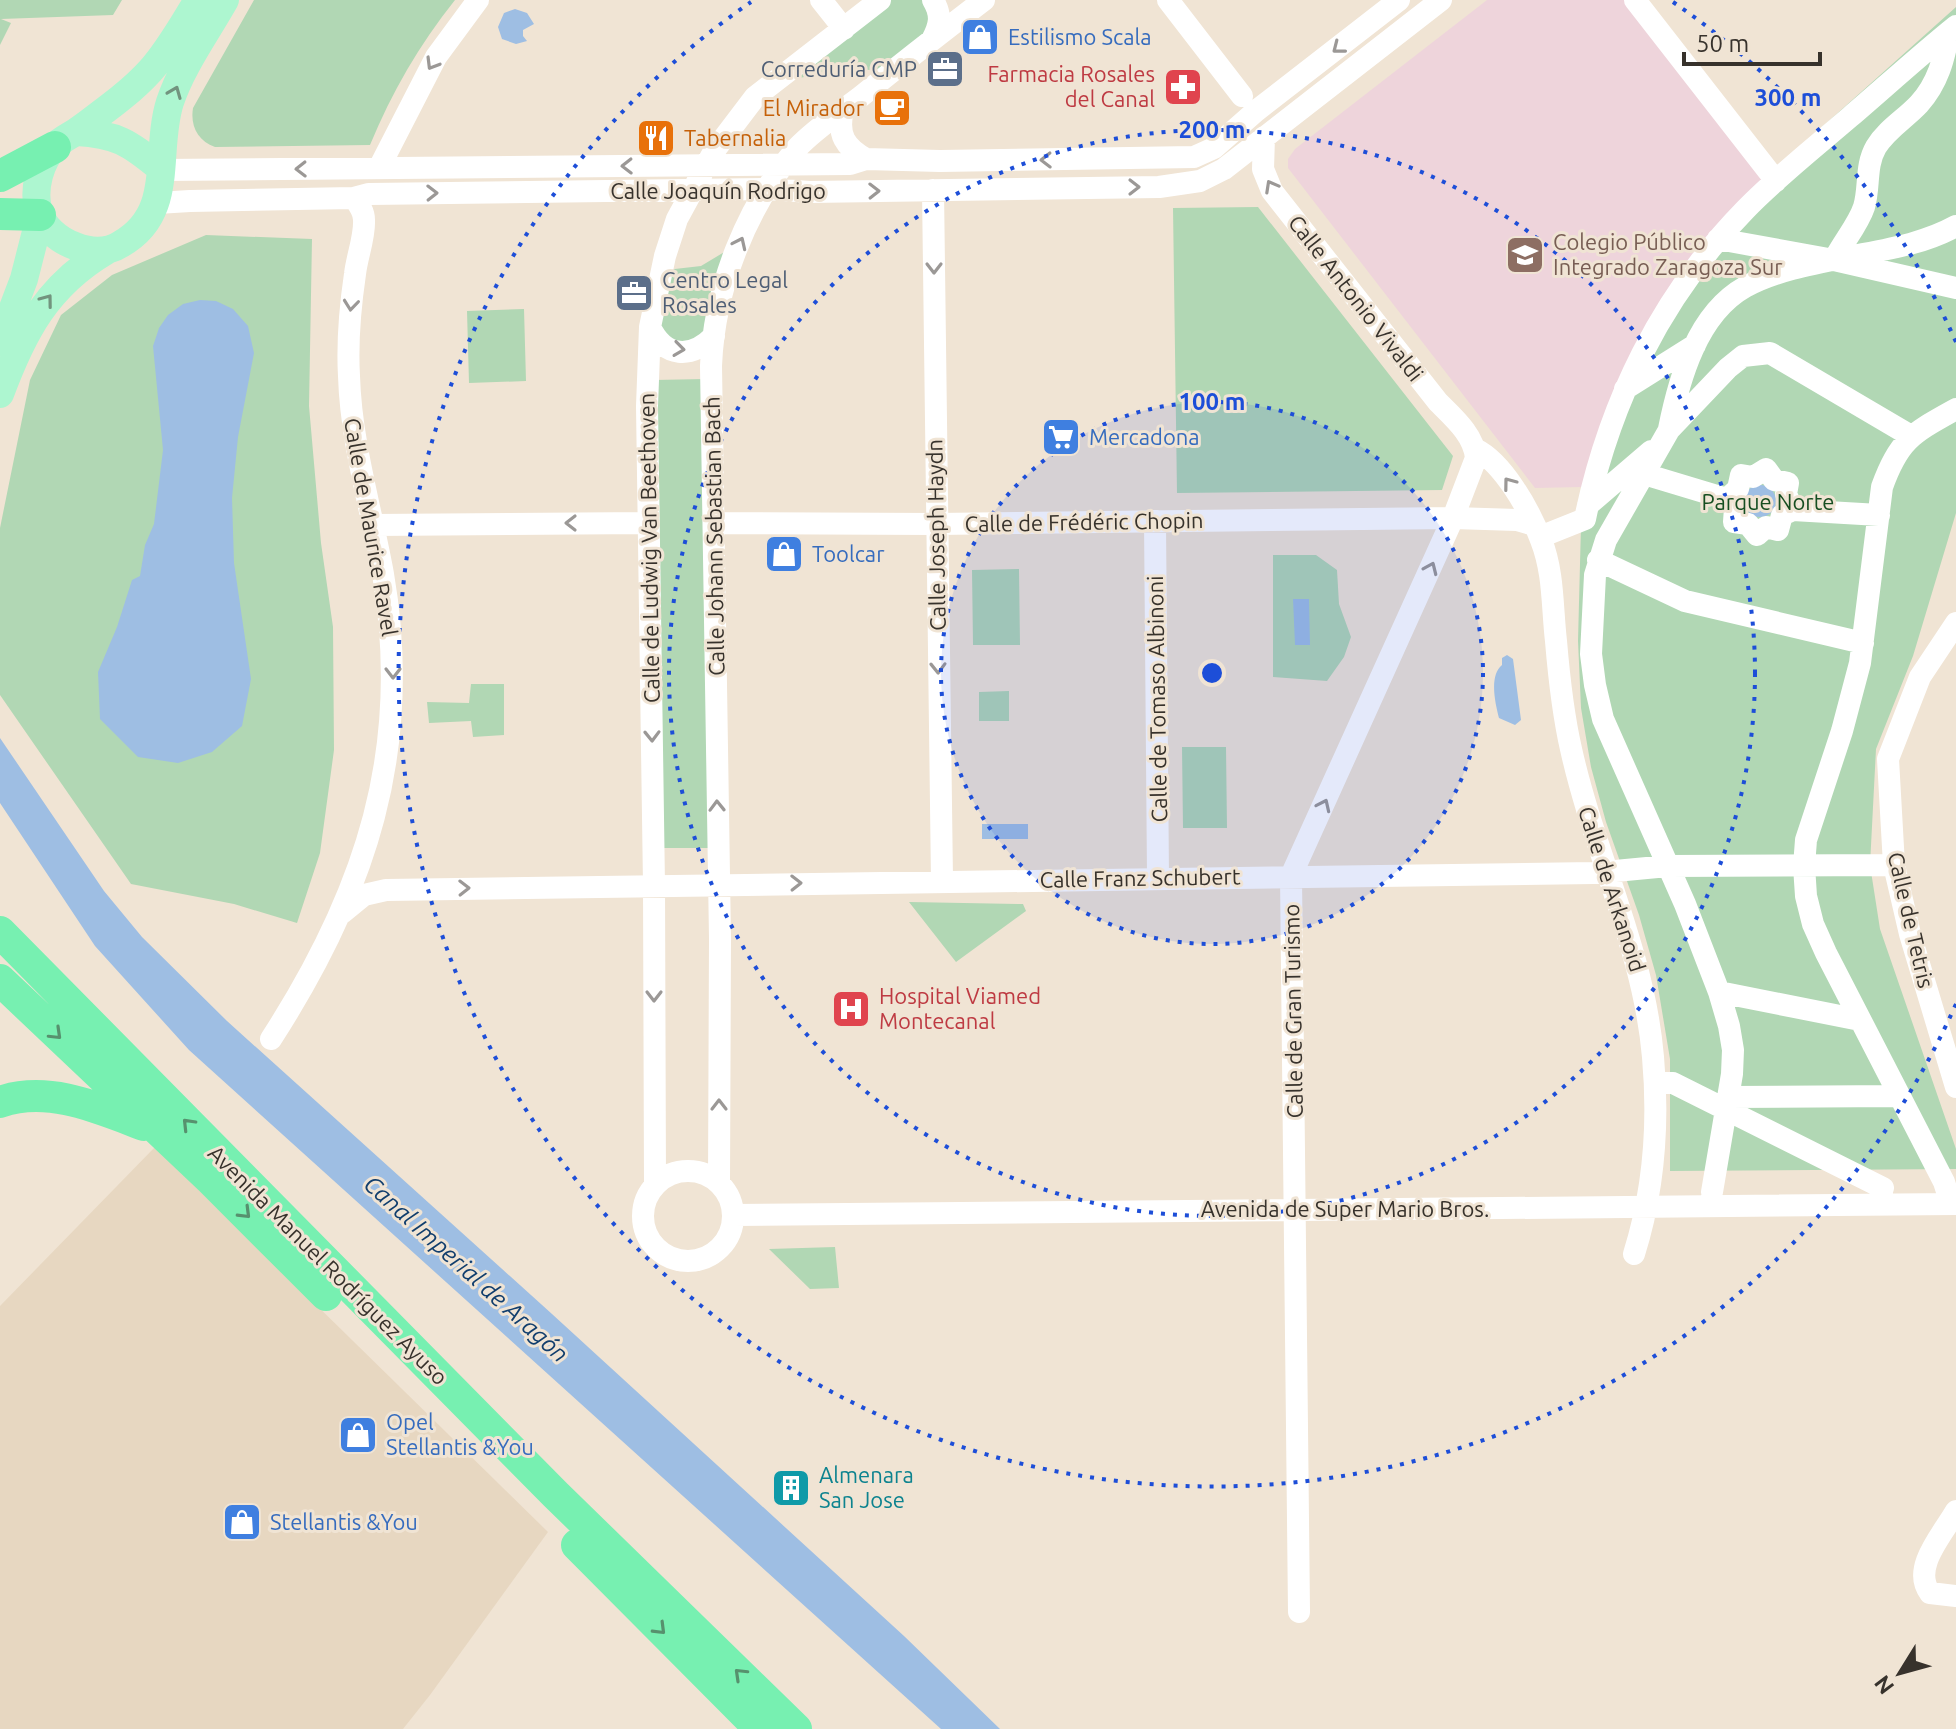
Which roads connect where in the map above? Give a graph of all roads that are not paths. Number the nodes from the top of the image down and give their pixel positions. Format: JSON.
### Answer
{"nodes":[{"id":1,"x":198,"y":0,"type":"edge"},
{"id":2,"x":225,"y":0,"type":"edge"},
{"id":3,"x":478,"y":0,"type":"edge"},
{"id":4,"x":821,"y":0,"type":"edge"},
{"id":5,"x":880,"y":0,"type":"edge"},
{"id":6,"x":933,"y":0,"type":"edge"},
{"id":7,"x":984,"y":0,"type":"edge"},
{"id":8,"x":1168,"y":0,"type":"edge"},
{"id":9,"x":1399,"y":0,"type":"edge"},
{"id":10,"x":1441,"y":0,"type":"edge"},
{"id":11,"x":1635,"y":0,"type":"edge"},
{"id":12,"x":844,"y":29,"type":"junction"},
{"id":13,"x":1953,"y":29,"type":"edge"},
{"id":14,"x":932,"y":40,"type":"junction"},
{"id":15,"x":1242,"y":96,"type":"dead end"},
{"id":16,"x":843,"y":110,"type":"junction"},
{"id":17,"x":1264,"y":137,"type":"junction"},
{"id":18,"x":66,"y":139,"type":"junction"},
{"id":19,"x":866,"y":159,"type":"junction"},
{"id":20,"x":784,"y":165,"type":"junction"},
{"id":21,"x":705,"y":166,"type":"junction"},
{"id":22,"x":379,"y":168,"type":"junction"},
{"id":23,"x":160,"y":169,"type":"junction"},
{"id":24,"x":0,"y":176,"type":"edge"},
{"id":25,"x":1776,"y":181,"type":"junction"},
{"id":26,"x":768,"y":189,"type":"junction"},
{"id":27,"x":693,"y":190,"type":"junction"},
{"id":28,"x":933,"y":190,"type":"junction"},
{"id":29,"x":354,"y":198,"type":"junction"},
{"id":30,"x":157,"y":203,"type":"junction"},
{"id":31,"x":26,"y":219,"type":"edge"},
{"id":32,"x":1956,"y":226,"type":"edge"},
{"id":33,"x":1718,"y":239,"type":"junction"},
{"id":34,"x":106,"y":251,"type":"junction"},
{"id":35,"x":1834,"y":260,"type":"junction"},
{"id":36,"x":1956,"y":288,"type":"edge"},
{"id":37,"x":650,"y":327,"type":"junction"},
{"id":38,"x":714,"y":336,"type":"junction"},
{"id":39,"x":0,"y":342,"type":"edge"},
{"id":40,"x":1695,"y":345,"type":"junction"},
{"id":41,"x":1624,"y":390,"type":"junction"},
{"id":42,"x":0,"y":394,"type":"edge"},
{"id":43,"x":1956,"y":409,"type":"edge"},
{"id":44,"x":1911,"y":436,"type":"junction"},
{"id":45,"x":1664,"y":437,"type":"junction"},
{"id":46,"x":1475,"y":449,"type":"junction"},
{"id":47,"x":1644,"y":474,"type":"junction"},
{"id":48,"x":1727,"y":499,"type":"junction"},
{"id":49,"x":1588,"y":505,"type":"junction"},
{"id":50,"x":1793,"y":510,"type":"junction"},
{"id":51,"x":1879,"y":515,"type":"junction"},
{"id":52,"x":1453,"y":518,"type":"junction"},
{"id":53,"x":1155,"y":521,"type":"junction"},
{"id":54,"x":649,"y":523,"type":"junction"},
{"id":55,"x":715,"y":523,"type":"junction"},
{"id":56,"x":936,"y":524,"type":"junction"},
{"id":57,"x":373,"y":525,"type":"junction"},
{"id":58,"x":1537,"y":531,"type":"junction"},
{"id":59,"x":1598,"y":560,"type":"junction"},
{"id":60,"x":1956,"y":623,"type":"edge"},
{"id":61,"x":1863,"y":643,"type":"junction"},
{"id":62,"x":364,"y":856,"type":"junction"},
{"id":63,"x":1894,"y":865,"type":"junction"},
{"id":64,"x":1668,"y":866,"type":"junction"},
{"id":65,"x":1804,"y":866,"type":"junction"},
{"id":66,"x":1605,"y":871,"type":"junction"},
{"id":67,"x":1291,"y":876,"type":"junction"},
{"id":68,"x":1158,"y":877,"type":"junction"},
{"id":69,"x":942,"y":881,"type":"junction"},
{"id":70,"x":718,"y":884,"type":"junction"},
{"id":71,"x":654,"y":885,"type":"junction"},
{"id":72,"x":378,"y":886,"type":"junction"},
{"id":73,"x":342,"y":913,"type":"junction"},
{"id":74,"x":0,"y":932,"type":"edge"},
{"id":75,"x":0,"y":980,"type":"edge"},
{"id":76,"x":1719,"y":992,"type":"junction"},
{"id":77,"x":1860,"y":1020,"type":"junction"},
{"id":78,"x":271,"y":1039,"type":"dead end"},
{"id":79,"x":1655,"y":1083,"type":"junction"},
{"id":80,"x":1956,"y":1087,"type":"edge"},
{"id":81,"x":1899,"y":1096,"type":"junction"},
{"id":82,"x":0,"y":1102,"type":"edge"},
{"id":83,"x":1728,"y":1104,"type":"junction"},
{"id":84,"x":155,"y":1129,"type":"junction"},
{"id":85,"x":719,"y":1183,"type":"junction"},
{"id":86,"x":655,"y":1185,"type":"junction"},
{"id":87,"x":1883,"y":1188,"type":"dead end"},
{"id":88,"x":1712,"y":1192,"type":"dead end"},
{"id":89,"x":1953,"y":1204,"type":"edge"},
{"id":90,"x":1647,"y":1207,"type":"junction"},
{"id":91,"x":1295,"y":1209,"type":"junction"},
{"id":92,"x":733,"y":1215,"type":"junction"},
{"id":93,"x":1634,"y":1254,"type":"dead end"},
{"id":94,"x":1956,"y":1511,"type":"edge"},
{"id":95,"x":1956,"y":1596,"type":"edge"},
{"id":96,"x":1299,"y":1612,"type":"dead end"},
{"id":97,"x":760,"y":1729,"type":"edge"},
{"id":98,"x":796,"y":1729,"type":"edge"}],
"edges":[{"from":1,"to":18,"type":"main road"},
{"from":23,"to":2,"type":"main road","one_way":true},
{"from":3,"to":22,"type":"street","one_way":true},
{"from":4,"to":12,"type":"street"},
{"from":5,"to":12,"type":"street","name":"Calle de Ludwig Van Beethoven"},
{"from":6,"to":14,"type":"street"},
{"from":7,"to":14,"type":"street","name":"Calle Johann Sebastian Bach"},
{"from":8,"to":15,"type":"street"},
{"from":9,"to":19,"type":"street","name":"Calle Joaquín Rodrigo","one_way":true},
{"from":10,"to":17,"type":"street","name":"Calle Joaquín Rodrigo"},
{"from":11,"to":25,"type":"street"},
{"from":12,"to":21,"type":"street","name":"Calle de Ludwig Van Beethoven"},
{"from":13,"to":25,"type":"street"},
{"from":13,"to":35,"type":"street"},
{"from":14,"to":16,"type":"street","name":"Calle Johann Sebastian Bach"},
{"from":16,"to":19,"type":"street"},
{"from":16,"to":20,"type":"street","name":"Calle Johann Sebastian Bach"},
{"from":28,"to":17,"type":"street","name":"Calle Joaquín Rodrigo","one_way":true},
{"from":46,"to":17,"type":"street","name":"Calle Antonio Vivaldi","one_way":true},
{"from":18,"to":23,"type":"main road"},
{"from":18,"to":24,"type":"highway"},
{"from":18,"to":31,"type":"main road"},
{"from":19,"to":20,"type":"street","name":"Calle Joaquín Rodrigo"},
{"from":20,"to":21,"type":"street","name":"Calle Joaquín Rodrigo"},
{"from":20,"to":26,"type":"street","name":"Calle Johann Sebastian Bach"},
{"from":21,"to":22,"type":"street","name":"Calle Joaquín Rodrigo","one_way":true},
{"from":21,"to":27,"type":"street","name":"Calle de Ludwig Van Beethoven"},
{"from":22,"to":23,"type":"street","name":"Calle Joaquín Rodrigo","one_way":true},
{"from":23,"to":30,"type":"main road"},
{"from":25,"to":33,"type":"street"},
{"from":26,"to":27,"type":"street","name":"Calle Joaquín Rodrigo"},
{"from":26,"to":28,"type":"street","name":"Calle Joaquín Rodrigo","one_way":true},
{"from":38,"to":26,"type":"street","name":"Calle Johann Sebastian Bach","one_way":true},
{"from":29,"to":27,"type":"street","name":"Calle Joaquín Rodrigo","one_way":true},
{"from":27,"to":37,"type":"street","name":"Calle de Ludwig Van Beethoven"},
{"from":28,"to":56,"type":"street","name":"Calle Joseph Haydn","one_way":true},
{"from":29,"to":30,"type":"street","name":"Calle Joaquín Rodrigo"},
{"from":29,"to":57,"type":"street","name":"Calle de Maurice Ravel","one_way":true},
{"from":30,"to":34,"type":"main road"},
{"from":31,"to":34,"type":"main road"},
{"from":31,"to":39,"type":"main road"},
{"from":32,"to":35,"type":"street"},
{"from":33,"to":35,"type":"street"},
{"from":33,"to":41,"type":"street"},
{"from":42,"to":34,"type":"main road","one_way":true},
{"from":35,"to":36,"type":"street"},
{"from":35,"to":40,"type":"street"},
{"from":37,"to":38,"type":"street","one_way":true},
{"from":37,"to":54,"type":"street","name":"Calle de Ludwig Van Beethoven"},
{"from":38,"to":55,"type":"street","name":"Calle Johann Sebastian Bach"},
{"from":40,"to":41,"type":"street"},
{"from":40,"to":45,"type":"street"},
{"from":41,"to":49,"type":"street"},
{"from":43,"to":44,"type":"street"},
{"from":44,"to":45,"type":"street"},
{"from":44,"to":51,"type":"street"},
{"from":45,"to":47,"type":"street"},
{"from":45,"to":49,"type":"street"},
{"from":46,"to":52,"type":"street","name":"Calle de Gran Turismo"},
{"from":58,"to":46,"type":"street","name":"Calle de Arkanoid","one_way":true},
{"from":47,"to":48,"type":"street"},
{"from":47,"to":59,"type":"street"},
{"from":48,"to":50,"type":"street"},
{"from":48,"to":50,"type":"street"},
{"from":49,"to":58,"type":"street"},
{"from":50,"to":51,"type":"street"},
{"from":51,"to":61,"type":"street"},
{"from":52,"to":53,"type":"street","name":"Calle de Frédéric Chopin"},
{"from":52,"to":58,"type":"street"},
{"from":67,"to":52,"type":"street","name":"Calle de Gran Turismo","one_way":true},
{"from":53,"to":56,"type":"street","name":"Calle de Frédéric Chopin"},
{"from":53,"to":68,"type":"street","name":"Calle de Tomaso Albinoni"},
{"from":54,"to":57,"type":"street","one_way":true},
{"from":54,"to":71,"type":"street","name":"Calle de Ludwig Van Beethoven","one_way":true},
{"from":55,"to":56,"type":"street","name":"Calle de Frédéric Chopin"},
{"from":70,"to":55,"type":"street","name":"Calle Johann Sebastian Bach","one_way":true},
{"from":56,"to":69,"type":"street","name":"Calle Joseph Haydn","one_way":true},
{"from":57,"to":62,"type":"street","name":"Calle de Maurice Ravel","one_way":true},
{"from":58,"to":66,"type":"street","name":"Calle de Arkanoid"},
{"from":59,"to":61,"type":"street"},
{"from":59,"to":64,"type":"street"},
{"from":60,"to":63,"type":"street","name":"Calle de Tetris"},
{"from":61,"to":65,"type":"street"},
{"from":62,"to":72,"type":"street","name":"Calle de Maurice Ravel"},
{"from":62,"to":73,"type":"street","name":"Calle de Maurice Ravel"},
{"from":63,"to":65,"type":"street","name":"Calle Franz Schubert"},
{"from":63,"to":80,"type":"street","name":"Calle de Tetris"},
{"from":64,"to":65,"type":"street","name":"Calle Franz Schubert"},
{"from":64,"to":66,"type":"street","name":"Calle Franz Schubert"},
{"from":64,"to":76,"type":"street"},
{"from":65,"to":77,"type":"street"},
{"from":66,"to":67,"type":"street","name":"Calle Franz Schubert"},
{"from":66,"to":79,"type":"street","name":"Calle de Arkanoid"},
{"from":67,"to":68,"type":"street","name":"Calle Franz Schubert"},
{"from":67,"to":91,"type":"street","name":"Calle de Gran Turismo"},
{"from":68,"to":69,"type":"street","name":"Calle Franz Schubert"},
{"from":70,"to":69,"type":"street","name":"Calle Franz Schubert","one_way":true},
{"from":70,"to":71,"type":"street","name":"Calle Franz Schubert"},
{"from":85,"to":70,"type":"street","name":"Calle Johann Sebastian Bach","one_way":true},
{"from":72,"to":71,"type":"street","name":"Calle Franz Schubert","one_way":true},
{"from":71,"to":86,"type":"street","name":"Calle de Ludwig Van Beethoven","one_way":true},
{"from":72,"to":73,"type":"street","name":"Calle Franz Schubert"},
{"from":73,"to":78,"type":"street","name":"Calle de Maurice Ravel"},
{"from":98,"to":74,"type":"highway","name":"Avenida Manuel Rodríguez Ayuso","one_way":true},
{"from":75,"to":84,"type":"highway","name":"Avenida Manuel Rodríguez Ayuso","one_way":true},
{"from":76,"to":77,"type":"street"},
{"from":76,"to":83,"type":"street"},
{"from":77,"to":81,"type":"street"},
{"from":79,"to":83,"type":"street"},
{"from":79,"to":90,"type":"street","name":"Calle de Arkanoid"},
{"from":81,"to":83,"type":"street"},
{"from":81,"to":89,"type":"street"},
{"from":82,"to":84,"type":"highway"},
{"from":83,"to":87,"type":"street"},
{"from":83,"to":88,"type":"street"},
{"from":84,"to":97,"type":"highway","name":"Avenida Manuel Rodríguez Ayuso","one_way":true},
{"from":85,"to":86,"type":"street"},
{"from":85,"to":92,"type":"street"},
{"from":86,"to":92,"type":"street"},
{"from":89,"to":90,"type":"street","name":"Avenida de Super Mario Bros."},
{"from":90,"to":91,"type":"street","name":"Avenida de Super Mario Bros."},
{"from":90,"to":93,"type":"street","name":"Calle de Arkanoid"},
{"from":91,"to":92,"type":"street","name":"Avenida de Super Mario Bros."},
{"from":91,"to":96,"type":"street","name":"Calle de Gran Turismo"},
{"from":94,"to":95,"type":"street"}]}
